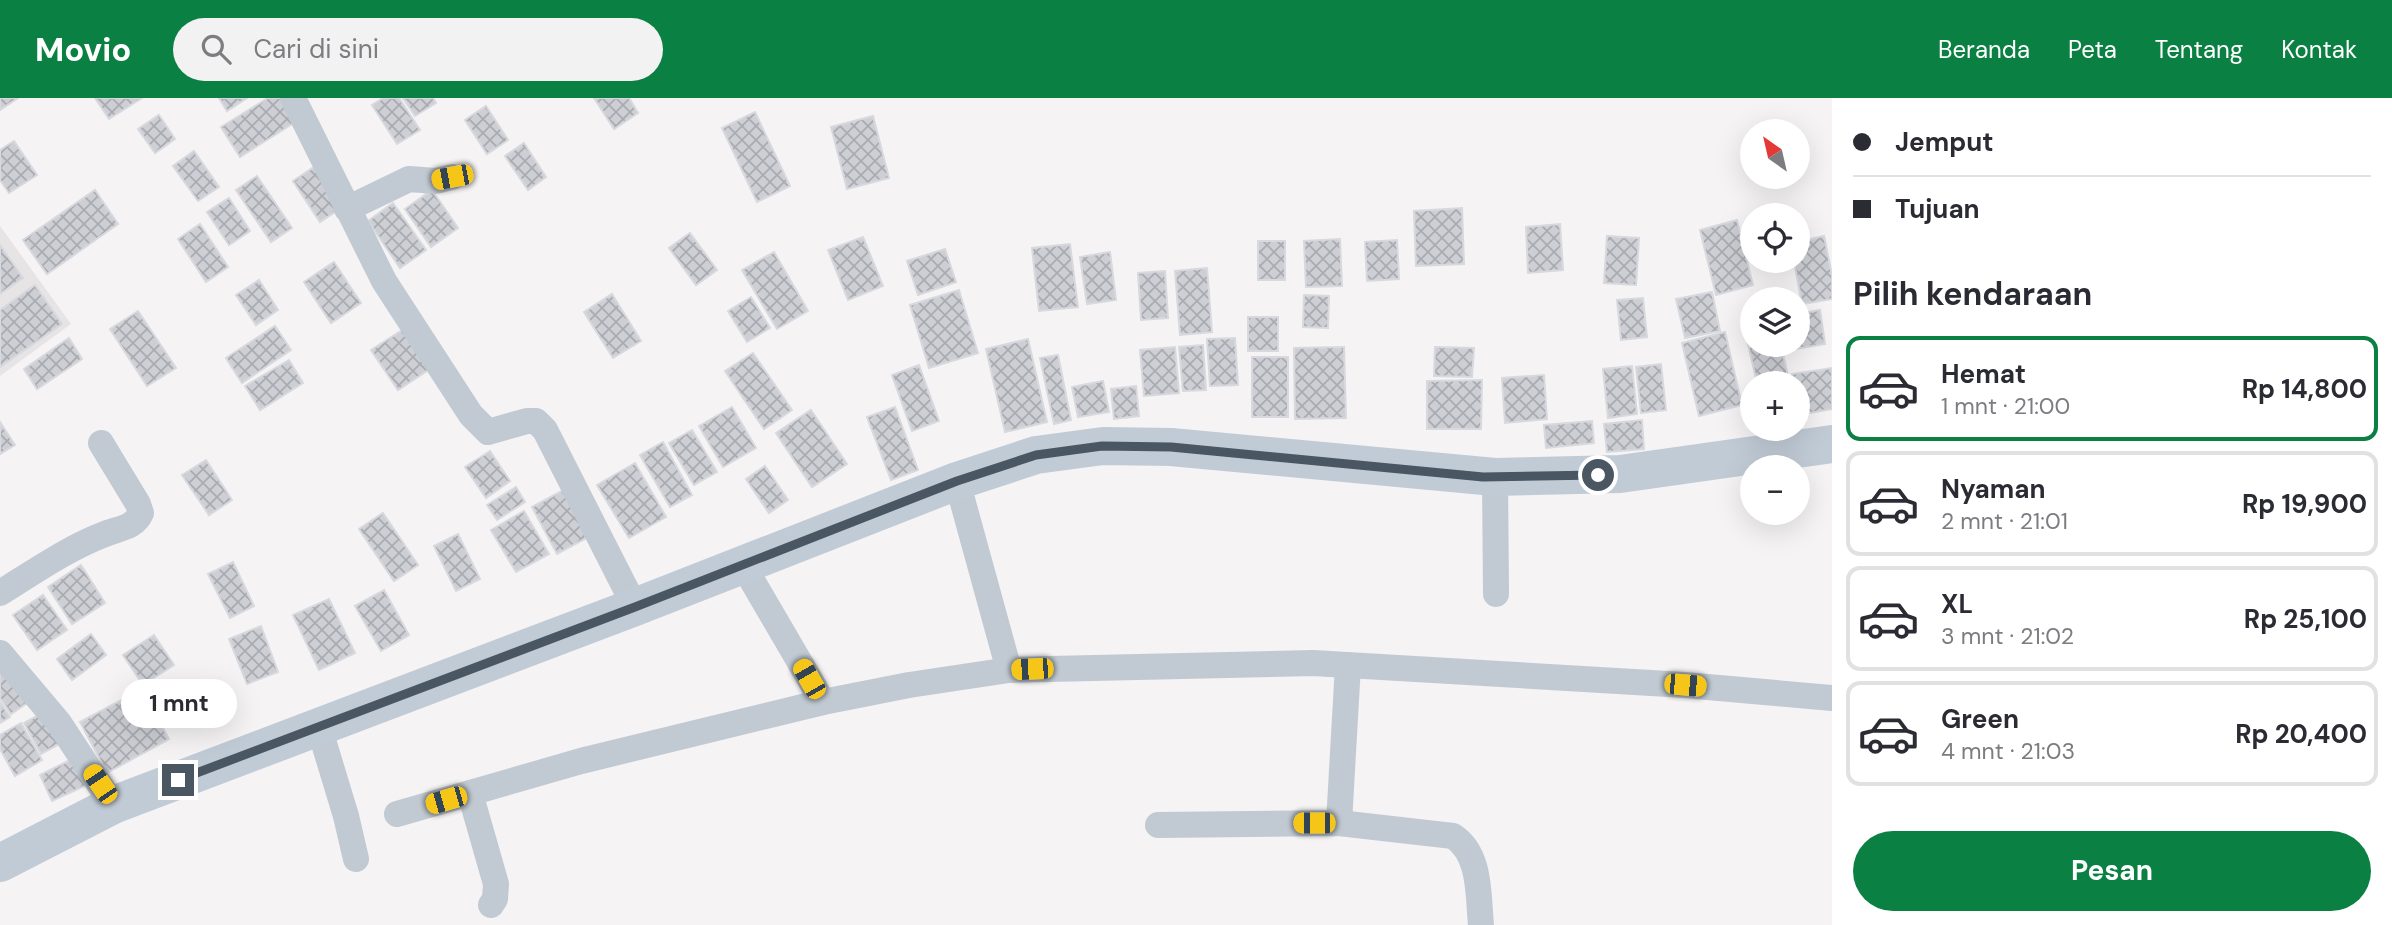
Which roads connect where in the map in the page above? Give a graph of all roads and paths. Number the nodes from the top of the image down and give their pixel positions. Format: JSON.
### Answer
{"nodes":[{"id":1,"x":293,"y":98,"type":"edge"},
{"id":2,"x":452,"y":177,"type":"dead end"},
{"id":3,"x":347,"y":209,"type":"junction"},
{"id":4,"x":101,"y":443,"type":"dead end"},
{"id":5,"x":1832,"y":443,"type":"edge"},
{"id":6,"x":1495,"y":477,"type":"junction"},
{"id":7,"x":957,"y":481,"type":"junction"},
{"id":8,"x":743,"y":565,"type":"junction"},
{"id":9,"x":0,"y":593,"type":"edge"},
{"id":10,"x":1496,"y":594,"type":"dead end"},
{"id":11,"x":635,"y":607,"type":"junction"},
{"id":12,"x":0,"y":653,"type":"edge"},
{"id":13,"x":1348,"y":665,"type":"junction"},
{"id":14,"x":1010,"y":670,"type":"junction"},
{"id":15,"x":1832,"y":698,"type":"edge"},
{"id":16,"x":823,"y":702,"type":"junction"},
{"id":17,"x":319,"y":727,"type":"junction"},
{"id":18,"x":470,"y":793,"type":"junction"},
{"id":19,"x":113,"y":805,"type":"junction"},
{"id":20,"x":397,"y":814,"type":"dead end"},
{"id":21,"x":1339,"y":823,"type":"junction"},
{"id":22,"x":1158,"y":825,"type":"dead end"},
{"id":23,"x":356,"y":859,"type":"dead end"},
{"id":24,"x":0,"y":863,"type":"edge"},
{"id":25,"x":491,"y":905,"type":"dead end"},
{"id":26,"x":1481,"y":925,"type":"edge"}],
"edges":[{"from":1,"to":3,"type":"street"},
{"from":2,"to":3,"type":"street"},
{"from":3,"to":11,"type":"street"},
{"from":4,"to":9,"type":"street"},
{"from":5,"to":6,"type":"street"},
{"from":6,"to":7,"type":"street"},
{"from":6,"to":10,"type":"street"},
{"from":7,"to":8,"type":"street"},
{"from":7,"to":14,"type":"street"},
{"from":8,"to":11,"type":"street"},
{"from":8,"to":16,"type":"street"},
{"from":11,"to":17,"type":"street"},
{"from":12,"to":19,"type":"street"},
{"from":13,"to":14,"type":"street"},
{"from":13,"to":15,"type":"street"},
{"from":13,"to":21,"type":"street"},
{"from":14,"to":16,"type":"street"},
{"from":16,"to":18,"type":"street"},
{"from":17,"to":19,"type":"street"},
{"from":17,"to":23,"type":"street"},
{"from":18,"to":20,"type":"street"},
{"from":18,"to":25,"type":"street"},
{"from":19,"to":24,"type":"street"},
{"from":21,"to":22,"type":"street"},
{"from":21,"to":26,"type":"street"}]}
